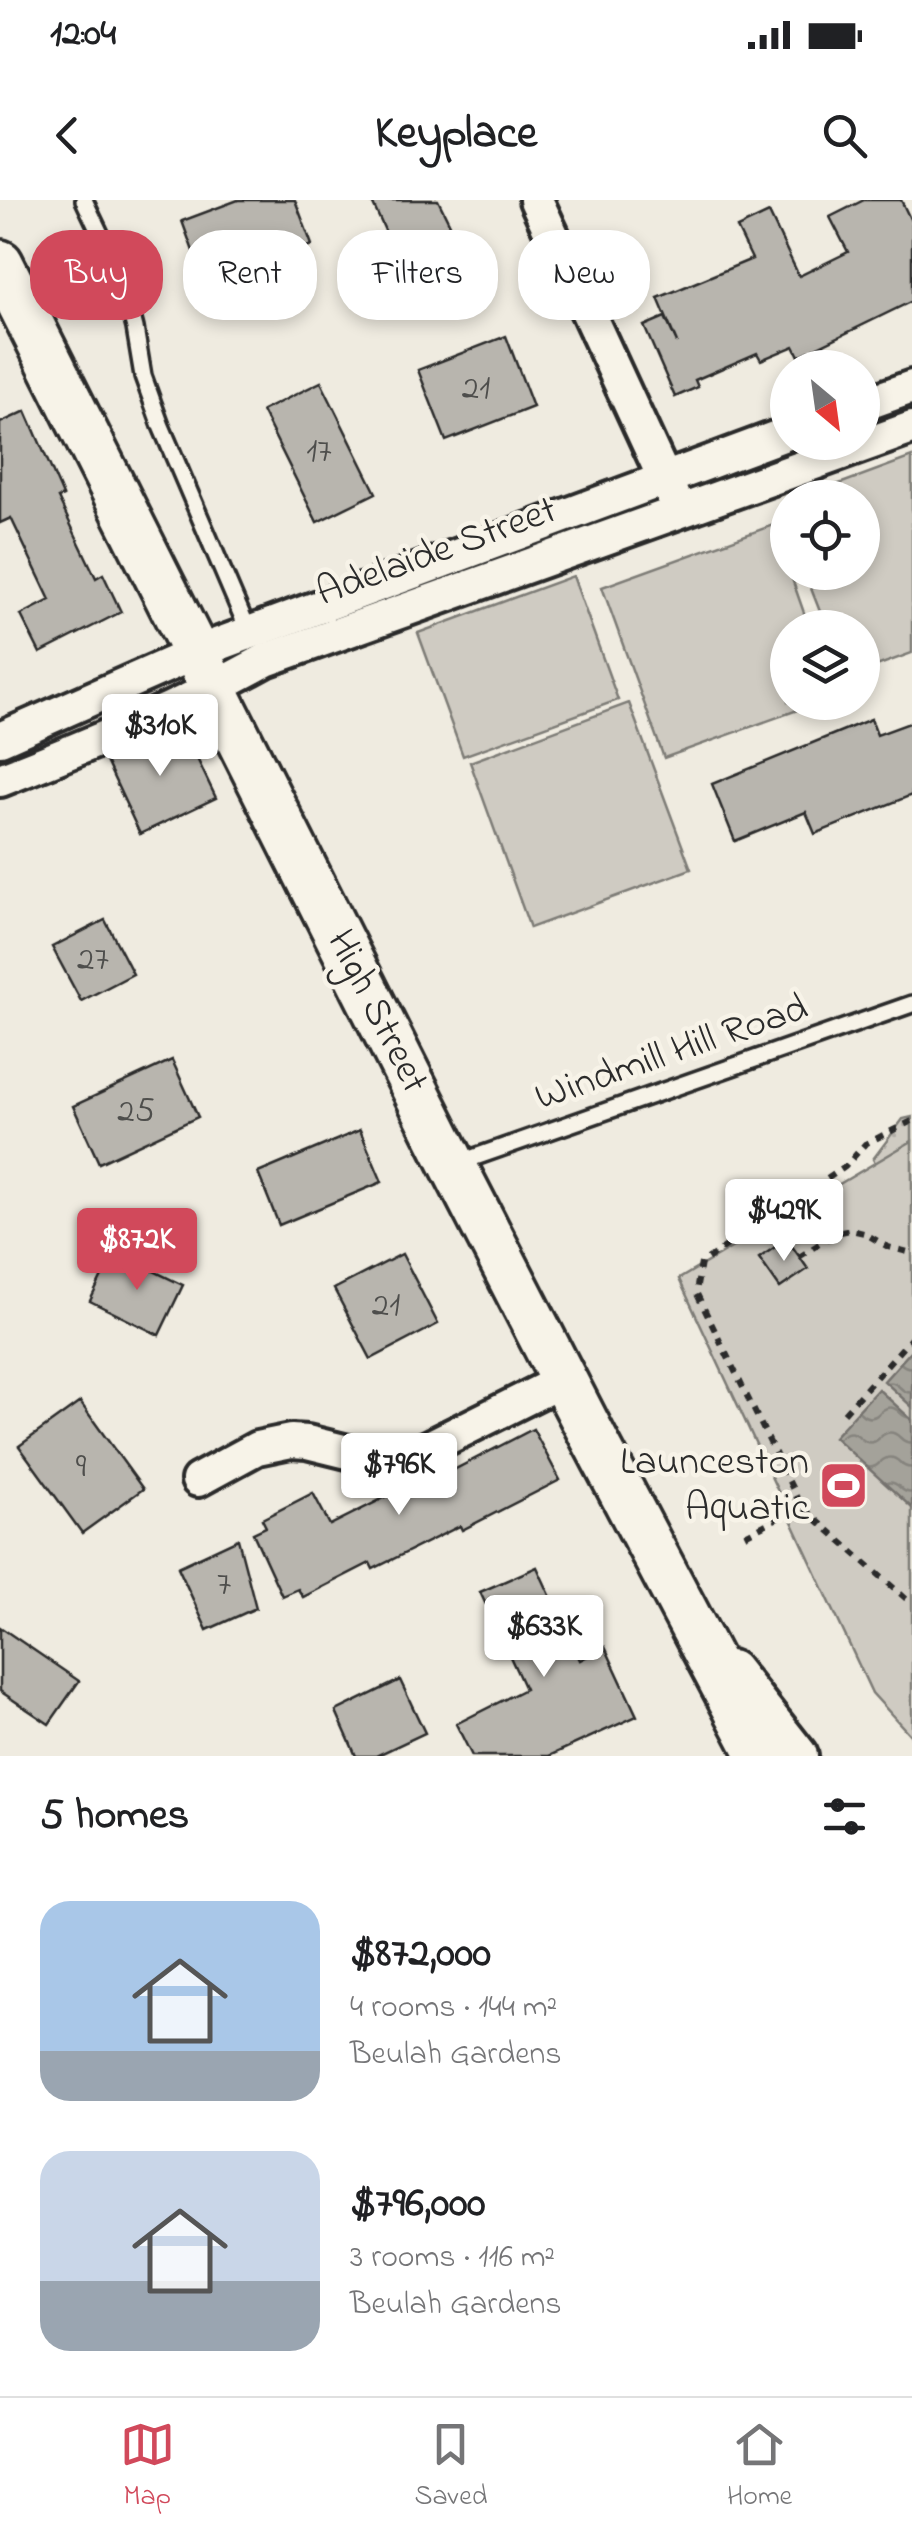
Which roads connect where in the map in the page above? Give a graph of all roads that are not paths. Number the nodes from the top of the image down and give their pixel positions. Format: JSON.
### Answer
{"nodes":[{"id":1,"x":84,"y":200,"type":"edge"},
{"id":2,"x":536,"y":200,"type":"edge"},
{"id":3,"x":0,"y":263,"type":"edge"},
{"id":4,"x":912,"y":387,"type":"edge"},
{"id":5,"x":880,"y":399,"type":"edge"},
{"id":6,"x":912,"y":428,"type":"edge"},
{"id":7,"x":880,"y":437,"type":"edge"},
{"id":8,"x":770,"y":440,"type":"edge"},
{"id":9,"x":807,"y":460,"type":"edge"},
{"id":10,"x":666,"y":479,"type":"junction"},
{"id":11,"x":679,"y":511,"type":"junction"},
{"id":12,"x":406,"y":574,"type":"junction"},
{"id":13,"x":419,"y":605,"type":"junction"},
{"id":14,"x":249,"y":632,"type":"junction"},
{"id":15,"x":266,"y":660,"type":"junction"},
{"id":16,"x":204,"y":671,"type":"junction"},
{"id":17,"x":48,"y":720,"type":"junction"},
{"id":18,"x":0,"y":739,"type":"edge"},
{"id":19,"x":60,"y":756,"type":"junction"},
{"id":20,"x":0,"y":780,"type":"edge"},
{"id":21,"x":912,"y":1004,"type":"edge"},
{"id":22,"x":452,"y":1164,"type":"junction"},
{"id":23,"x":563,"y":1380,"type":"junction"},
{"id":24,"x":198,"y":1480,"type":"dead end"},
{"id":25,"x":696,"y":1629,"type":"junction"},
{"id":26,"x":761,"y":1756,"type":"edge"},
{"id":27,"x":797,"y":1756,"type":"edge"}],
"edges":[{"from":1,"to":14,"type":"lane"},
{"from":2,"to":10,"type":"street"},
{"from":3,"to":16,"type":"main road","name":"High Street"},
{"from":4,"to":5,"type":"street"},
{"from":6,"to":7,"type":"street","name":"Adelaide Street"},
{"from":8,"to":10,"type":"street","name":"Adelaide Street"},
{"from":9,"to":11,"type":"street","name":"Adelaide Street"},
{"from":10,"to":11,"type":"street"},
{"from":10,"to":12,"type":"street","name":"Adelaide Street"},
{"from":11,"to":13,"type":"street","name":"Adelaide Street"},
{"from":12,"to":13,"type":"street"},
{"from":12,"to":14,"type":"street","name":"Adelaide Street"},
{"from":13,"to":15,"type":"street","name":"Adelaide Street"},
{"from":14,"to":15,"type":"street"},
{"from":14,"to":16,"type":"street","name":"Adelaide Street"},
{"from":15,"to":16,"type":"street","name":"Adelaide Street"},
{"from":16,"to":17,"type":"street","name":"Adelaide Street"},
{"from":16,"to":19,"type":"street","name":"Adelaide Street"},
{"from":16,"to":22,"type":"main road","name":"High Street"},
{"from":17,"to":18,"type":"street","name":"Adelaide Street"},
{"from":17,"to":19,"type":"street"},
{"from":19,"to":20,"type":"street","name":"Adelaide Street"},
{"from":21,"to":22,"type":"lane","name":"Windmill Hill Road"},
{"from":22,"to":23,"type":"main road","name":"High Street"},
{"from":23,"to":24,"type":"street"},
{"from":23,"to":25,"type":"main road","name":"High Street"},
{"from":25,"to":26,"type":"main road","name":"High Street"},
{"from":25,"to":27,"type":"street"}]}
